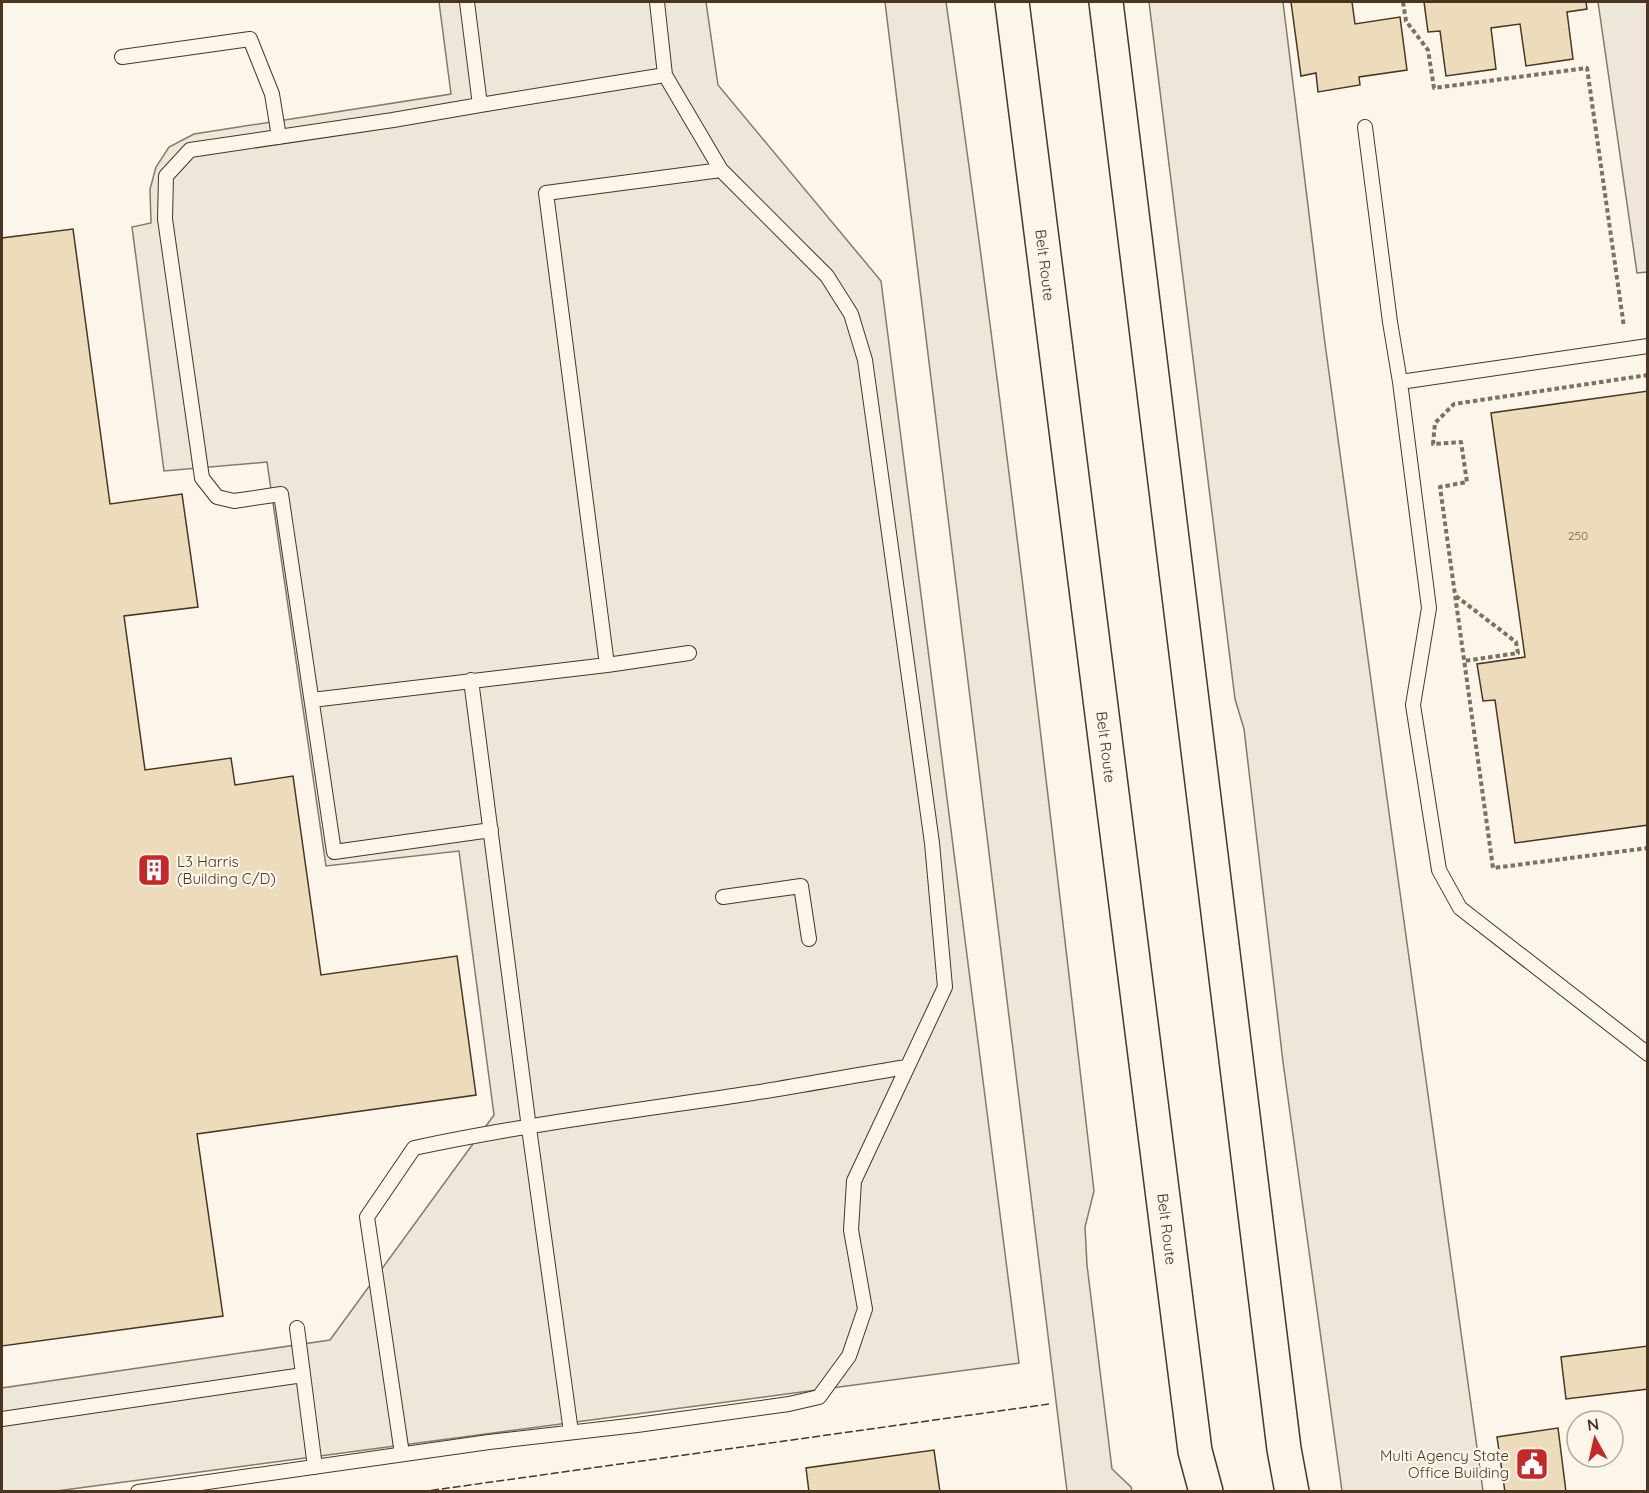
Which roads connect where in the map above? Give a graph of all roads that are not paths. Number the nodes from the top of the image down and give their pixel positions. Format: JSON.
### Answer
{"nodes":[{"id":1,"x":467,"y":2,"type":"edge"},
{"id":2,"x":657,"y":2,"type":"edge"},
{"id":3,"x":1012,"y":2,"type":"edge"},
{"id":4,"x":1106,"y":2,"type":"edge"},
{"id":5,"x":122,"y":57,"type":"dead end"},
{"id":6,"x":665,"y":75,"type":"junction"},
{"id":7,"x":480,"y":105,"type":"junction"},
{"id":8,"x":1365,"y":127,"type":"dead end"},
{"id":9,"x":279,"y":137,"type":"junction"},
{"id":10,"x":721,"y":170,"type":"junction"},
{"id":11,"x":1647,"y":346,"type":"edge"},
{"id":12,"x":1400,"y":382,"type":"junction"},
{"id":13,"x":689,"y":653,"type":"dead end"},
{"id":14,"x":607,"y":664,"type":"junction"},
{"id":15,"x":471,"y":680,"type":"junction"},
{"id":16,"x":312,"y":700,"type":"junction"},
{"id":17,"x":491,"y":830,"type":"junction"},
{"id":18,"x":723,"y":897,"type":"dead end"},
{"id":19,"x":809,"y":939,"type":"dead end"},
{"id":20,"x":1647,"y":1054,"type":"edge"},
{"id":21,"x":907,"y":1067,"type":"junction"},
{"id":22,"x":529,"y":1128,"type":"junction"},
{"id":23,"x":297,"y":1328,"type":"dead end"},
{"id":24,"x":303,"y":1375,"type":"junction"},
{"id":25,"x":2,"y":1419,"type":"edge"},
{"id":26,"x":571,"y":1432,"type":"junction"},
{"id":27,"x":402,"y":1454,"type":"junction"},
{"id":28,"x":315,"y":1467,"type":"junction"},
{"id":29,"x":138,"y":1491,"type":"edge"},
{"id":30,"x":1206,"y":1491,"type":"edge"},
{"id":31,"x":1292,"y":1491,"type":"edge"}],
"edges":[{"from":1,"to":7,"type":"lane"},
{"from":2,"to":6,"type":"lane"},
{"from":3,"to":30,"type":"highway","name":"Belt Route"},
{"from":4,"to":31,"type":"highway"},
{"from":5,"to":9,"type":"lane"},
{"from":6,"to":7,"type":"lane"},
{"from":6,"to":10,"type":"lane"},
{"from":7,"to":9,"type":"lane"},
{"from":8,"to":12,"type":"lane"},
{"from":9,"to":16,"type":"lane"},
{"from":10,"to":14,"type":"lane"},
{"from":10,"to":21,"type":"lane"},
{"from":11,"to":12,"type":"lane"},
{"from":12,"to":20,"type":"lane"},
{"from":13,"to":14,"type":"lane"},
{"from":14,"to":15,"type":"lane"},
{"from":15,"to":16,"type":"lane"},
{"from":15,"to":17,"type":"lane"},
{"from":16,"to":17,"type":"lane"},
{"from":17,"to":22,"type":"lane"},
{"from":18,"to":19,"type":"lane"},
{"from":21,"to":22,"type":"lane"},
{"from":21,"to":26,"type":"lane"},
{"from":22,"to":26,"type":"lane"},
{"from":22,"to":27,"type":"lane"},
{"from":23,"to":24,"type":"lane"},
{"from":24,"to":25,"type":"lane"},
{"from":24,"to":28,"type":"lane"},
{"from":26,"to":27,"type":"lane"},
{"from":27,"to":28,"type":"lane"},
{"from":28,"to":29,"type":"lane"}]}
